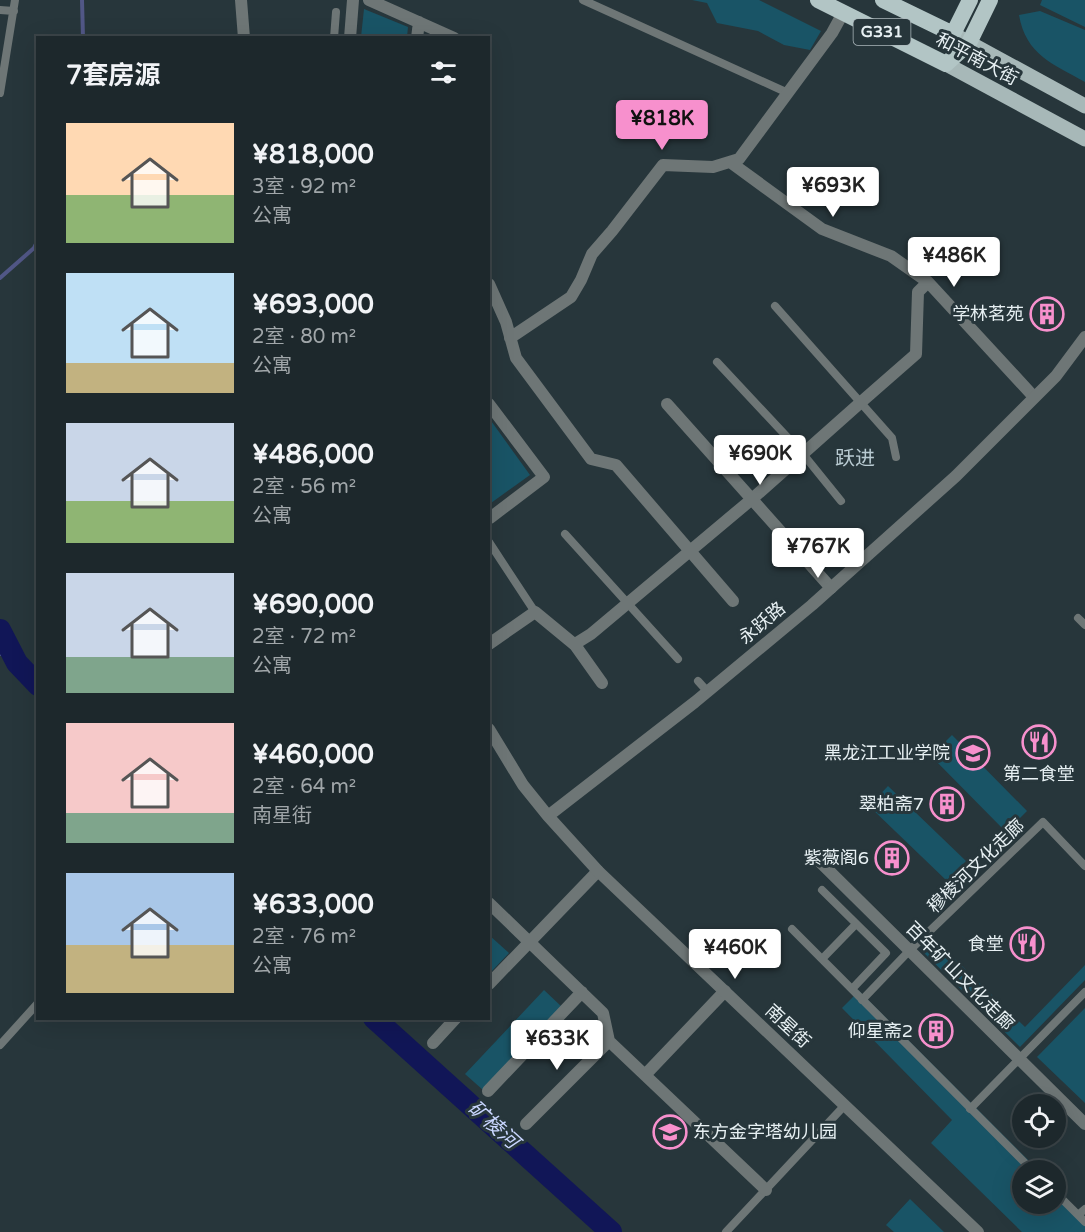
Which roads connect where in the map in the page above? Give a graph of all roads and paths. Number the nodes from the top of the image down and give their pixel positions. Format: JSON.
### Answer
{"nodes":[{"id":1,"x":15,"y":0,"type":"edge"},
{"id":2,"x":241,"y":0,"type":"edge"},
{"id":3,"x":353,"y":0,"type":"edge"},
{"id":4,"x":369,"y":0,"type":"edge"},
{"id":5,"x":583,"y":0,"type":"edge"},
{"id":6,"x":818,"y":0,"type":"edge"},
{"id":7,"x":883,"y":0,"type":"edge"},
{"id":8,"x":970,"y":0,"type":"edge"},
{"id":9,"x":990,"y":0,"type":"edge"},
{"id":10,"x":0,"y":10,"type":"edge"},
{"id":11,"x":14,"y":11,"type":"junction"},
{"id":12,"x":336,"y":12,"type":"dead end"},
{"id":13,"x":843,"y":13,"type":"junction"},
{"id":14,"x":419,"y":22,"type":"junction"},
{"id":15,"x":953,"y":34,"type":"junction"},
{"id":16,"x":244,"y":36,"type":"edge"},
{"id":17,"x":334,"y":36,"type":"edge"},
{"id":18,"x":350,"y":36,"type":"edge"},
{"id":19,"x":417,"y":36,"type":"edge"},
{"id":20,"x":450,"y":36,"type":"edge"},
{"id":21,"x":969,"y":43,"type":"junction"},
{"id":22,"x":946,"y":64,"type":"junction"},
{"id":23,"x":0,"y":93,"type":"edge"},
{"id":24,"x":788,"y":93,"type":"junction"},
{"id":25,"x":1085,"y":106,"type":"edge"},
{"id":26,"x":1085,"y":139,"type":"edge"},
{"id":27,"x":730,"y":162,"type":"junction"},
{"id":28,"x":928,"y":282,"type":"junction"},
{"id":29,"x":490,"y":286,"type":"edge"},
{"id":30,"x":775,"y":306,"type":"dead end"},
{"id":31,"x":1085,"y":337,"type":"edge"},
{"id":32,"x":510,"y":338,"type":"junction"},
{"id":33,"x":717,"y":362,"type":"dead end"},
{"id":34,"x":1034,"y":397,"type":"junction"},
{"id":35,"x":860,"y":403,"type":"junction"},
{"id":36,"x":667,"y":404,"type":"dead end"},
{"id":37,"x":490,"y":405,"type":"edge"},
{"id":38,"x":803,"y":454,"type":"junction"},
{"id":39,"x":896,"y":457,"type":"dead end"},
{"id":40,"x":752,"y":499,"type":"junction"},
{"id":41,"x":841,"y":501,"type":"dead end"},
{"id":42,"x":490,"y":517,"type":"edge"},
{"id":43,"x":565,"y":534,"type":"dead end"},
{"id":44,"x":490,"y":544,"type":"edge"},
{"id":45,"x":690,"y":551,"type":"junction"},
{"id":46,"x":831,"y":588,"type":"junction"},
{"id":47,"x":733,"y":601,"type":"dead end"},
{"id":48,"x":627,"y":603,"type":"junction"},
{"id":49,"x":535,"y":612,"type":"junction"},
{"id":50,"x":1078,"y":618,"type":"dead end"},
{"id":51,"x":1085,"y":625,"type":"edge"},
{"id":52,"x":490,"y":643,"type":"edge"},
{"id":53,"x":575,"y":644,"type":"junction"},
{"id":54,"x":678,"y":660,"type":"dead end"},
{"id":55,"x":698,"y":681,"type":"dead end"},
{"id":56,"x":602,"y":683,"type":"dead end"},
{"id":57,"x":708,"y":692,"type":"junction"},
{"id":58,"x":491,"y":738,"type":"edge"},
{"id":59,"x":548,"y":816,"type":"junction"},
{"id":60,"x":811,"y":853,"type":"dead end"},
{"id":61,"x":1085,"y":865,"type":"edge"},
{"id":62,"x":598,"y":871,"type":"junction"},
{"id":63,"x":822,"y":890,"type":"dead end"},
{"id":64,"x":490,"y":904,"type":"edge"},
{"id":65,"x":856,"y":924,"type":"junction"},
{"id":66,"x":792,"y":929,"type":"dead end"},
{"id":67,"x":530,"y":942,"type":"junction"},
{"id":68,"x":910,"y":950,"type":"junction"},
{"id":69,"x":822,"y":959,"type":"junction"},
{"id":70,"x":490,"y":983,"type":"edge"},
{"id":71,"x":852,"y":989,"type":"junction"},
{"id":72,"x":725,"y":991,"type":"junction"},
{"id":73,"x":582,"y":992,"type":"junction"},
{"id":74,"x":1085,"y":992,"type":"edge"},
{"id":75,"x":862,"y":1000,"type":"junction"},
{"id":76,"x":36,"y":1005,"type":"edge"},
{"id":77,"x":454,"y":1020,"type":"edge"},
{"id":78,"x":609,"y":1041,"type":"junction"},
{"id":79,"x":433,"y":1043,"type":"dead end"},
{"id":80,"x":0,"y":1045,"type":"edge"},
{"id":81,"x":1018,"y":1059,"type":"junction"},
{"id":82,"x":645,"y":1075,"type":"junction"},
{"id":83,"x":488,"y":1091,"type":"dead end"},
{"id":84,"x":845,"y":1105,"type":"junction"},
{"id":85,"x":970,"y":1109,"type":"junction"},
{"id":86,"x":526,"y":1124,"type":"dead end"},
{"id":87,"x":1085,"y":1124,"type":"edge"},
{"id":88,"x":1022,"y":1160,"type":"edge"},
{"id":89,"x":766,"y":1190,"type":"junction"},
{"id":90,"x":1066,"y":1203,"type":"edge"},
{"id":91,"x":1085,"y":1209,"type":"edge"},
{"id":92,"x":1078,"y":1215,"type":"junction"},
{"id":93,"x":1085,"y":1222,"type":"edge"},
{"id":94,"x":726,"y":1232,"type":"edge"},
{"id":95,"x":978,"y":1232,"type":"edge"}],
"edges":[{"from":1,"to":11,"type":"lane"},
{"from":2,"to":16,"type":"street"},
{"from":3,"to":18,"type":"street"},
{"from":4,"to":14,"type":"street"},
{"from":5,"to":24,"type":"lane"},
{"from":6,"to":13,"type":"highway","name":"和平南大街","number":"G331"},
{"from":7,"to":15,"type":"highway","name":"和平南大街","number":"G331"},
{"from":8,"to":15,"type":"highway"},
{"from":9,"to":21,"type":"highway"},
{"from":10,"to":11,"type":"lane"},
{"from":11,"to":23,"type":"lane"},
{"from":12,"to":17,"type":"lane"},
{"from":13,"to":22,"type":"highway","name":"和平南大街","number":"G331"},
{"from":13,"to":24,"type":"street"},
{"from":14,"to":19,"type":"street"},
{"from":14,"to":20,"type":"street"},
{"from":15,"to":21,"type":"main road","name":"和平南大街"},
{"from":15,"to":22,"type":"highway"},
{"from":21,"to":22,"type":"highway"},
{"from":21,"to":25,"type":"main road","name":"和平南大街"},
{"from":22,"to":26,"type":"main road","name":"和平南大街"},
{"from":24,"to":27,"type":"street"},
{"from":27,"to":28,"type":"street"},
{"from":27,"to":32,"type":"street"},
{"from":28,"to":34,"type":"street"},
{"from":28,"to":35,"type":"street"},
{"from":29,"to":32,"type":"street"},
{"from":30,"to":35,"type":"lane"},
{"from":31,"to":34,"type":"street","name":"永跃路"},
{"from":32,"to":45,"type":"street"},
{"from":33,"to":38,"type":"lane"},
{"from":34,"to":46,"type":"street","name":"永跃路"},
{"from":35,"to":38,"type":"street"},
{"from":35,"to":39,"type":"lane"},
{"from":36,"to":40,"type":"street"},
{"from":37,"to":42,"type":"street"},
{"from":38,"to":40,"type":"street"},
{"from":38,"to":41,"type":"lane"},
{"from":40,"to":45,"type":"street"},
{"from":40,"to":46,"type":"street"},
{"from":43,"to":48,"type":"lane"},
{"from":44,"to":49,"type":"lane"},
{"from":45,"to":47,"type":"street"},
{"from":45,"to":48,"type":"street"},
{"from":46,"to":57,"type":"street","name":"永跃路"},
{"from":48,"to":53,"type":"street"},
{"from":48,"to":54,"type":"lane"},
{"from":49,"to":52,"type":"street"},
{"from":49,"to":53,"type":"street"},
{"from":50,"to":51,"type":"lane"},
{"from":53,"to":56,"type":"street"},
{"from":55,"to":57,"type":"lane"},
{"from":57,"to":59,"type":"street","name":"永跃路"},
{"from":58,"to":59,"type":"street","name":"南星街"},
{"from":59,"to":62,"type":"street","name":"南星街"},
{"from":60,"to":68,"type":"street","name":"百年矿山文化走廊"},
{"from":61,"to":68,"type":"lane","name":"穆棱河文化走廊"},
{"from":62,"to":67,"type":"street"},
{"from":62,"to":72,"type":"street","name":"南星街"},
{"from":63,"to":65,"type":"lane"},
{"from":64,"to":67,"type":"street"},
{"from":65,"to":69,"type":"lane"},
{"from":65,"to":71,"type":"lane"},
{"from":66,"to":69,"type":"lane"},
{"from":67,"to":70,"type":"street"},
{"from":67,"to":73,"type":"street"},
{"from":68,"to":75,"type":"lane","name":"穆棱河文化走廊"},
{"from":68,"to":81,"type":"street","name":"百年矿山文化走廊"},
{"from":69,"to":71,"type":"lane"},
{"from":71,"to":75,"type":"lane"},
{"from":72,"to":82,"type":"street"},
{"from":72,"to":84,"type":"street","name":"南星街"},
{"from":73,"to":78,"type":"street"},
{"from":73,"to":83,"type":"street"},
{"from":74,"to":81,"type":"lane"},
{"from":75,"to":85,"type":"lane"},
{"from":76,"to":80,"type":"lane"},
{"from":77,"to":79,"type":"street"},
{"from":78,"to":82,"type":"street"},
{"from":78,"to":86,"type":"street"},
{"from":81,"to":85,"type":"lane"},
{"from":81,"to":87,"type":"street","name":"百年矿山文化走廊"},
{"from":82,"to":89,"type":"street"},
{"from":84,"to":89,"type":"lane"},
{"from":84,"to":95,"type":"street","name":"南星街"},
{"from":85,"to":88,"type":"lane"},
{"from":89,"to":94,"type":"lane"},
{"from":90,"to":92,"type":"lane"},
{"from":91,"to":92,"type":"lane"},
{"from":92,"to":93,"type":"lane"}]}
